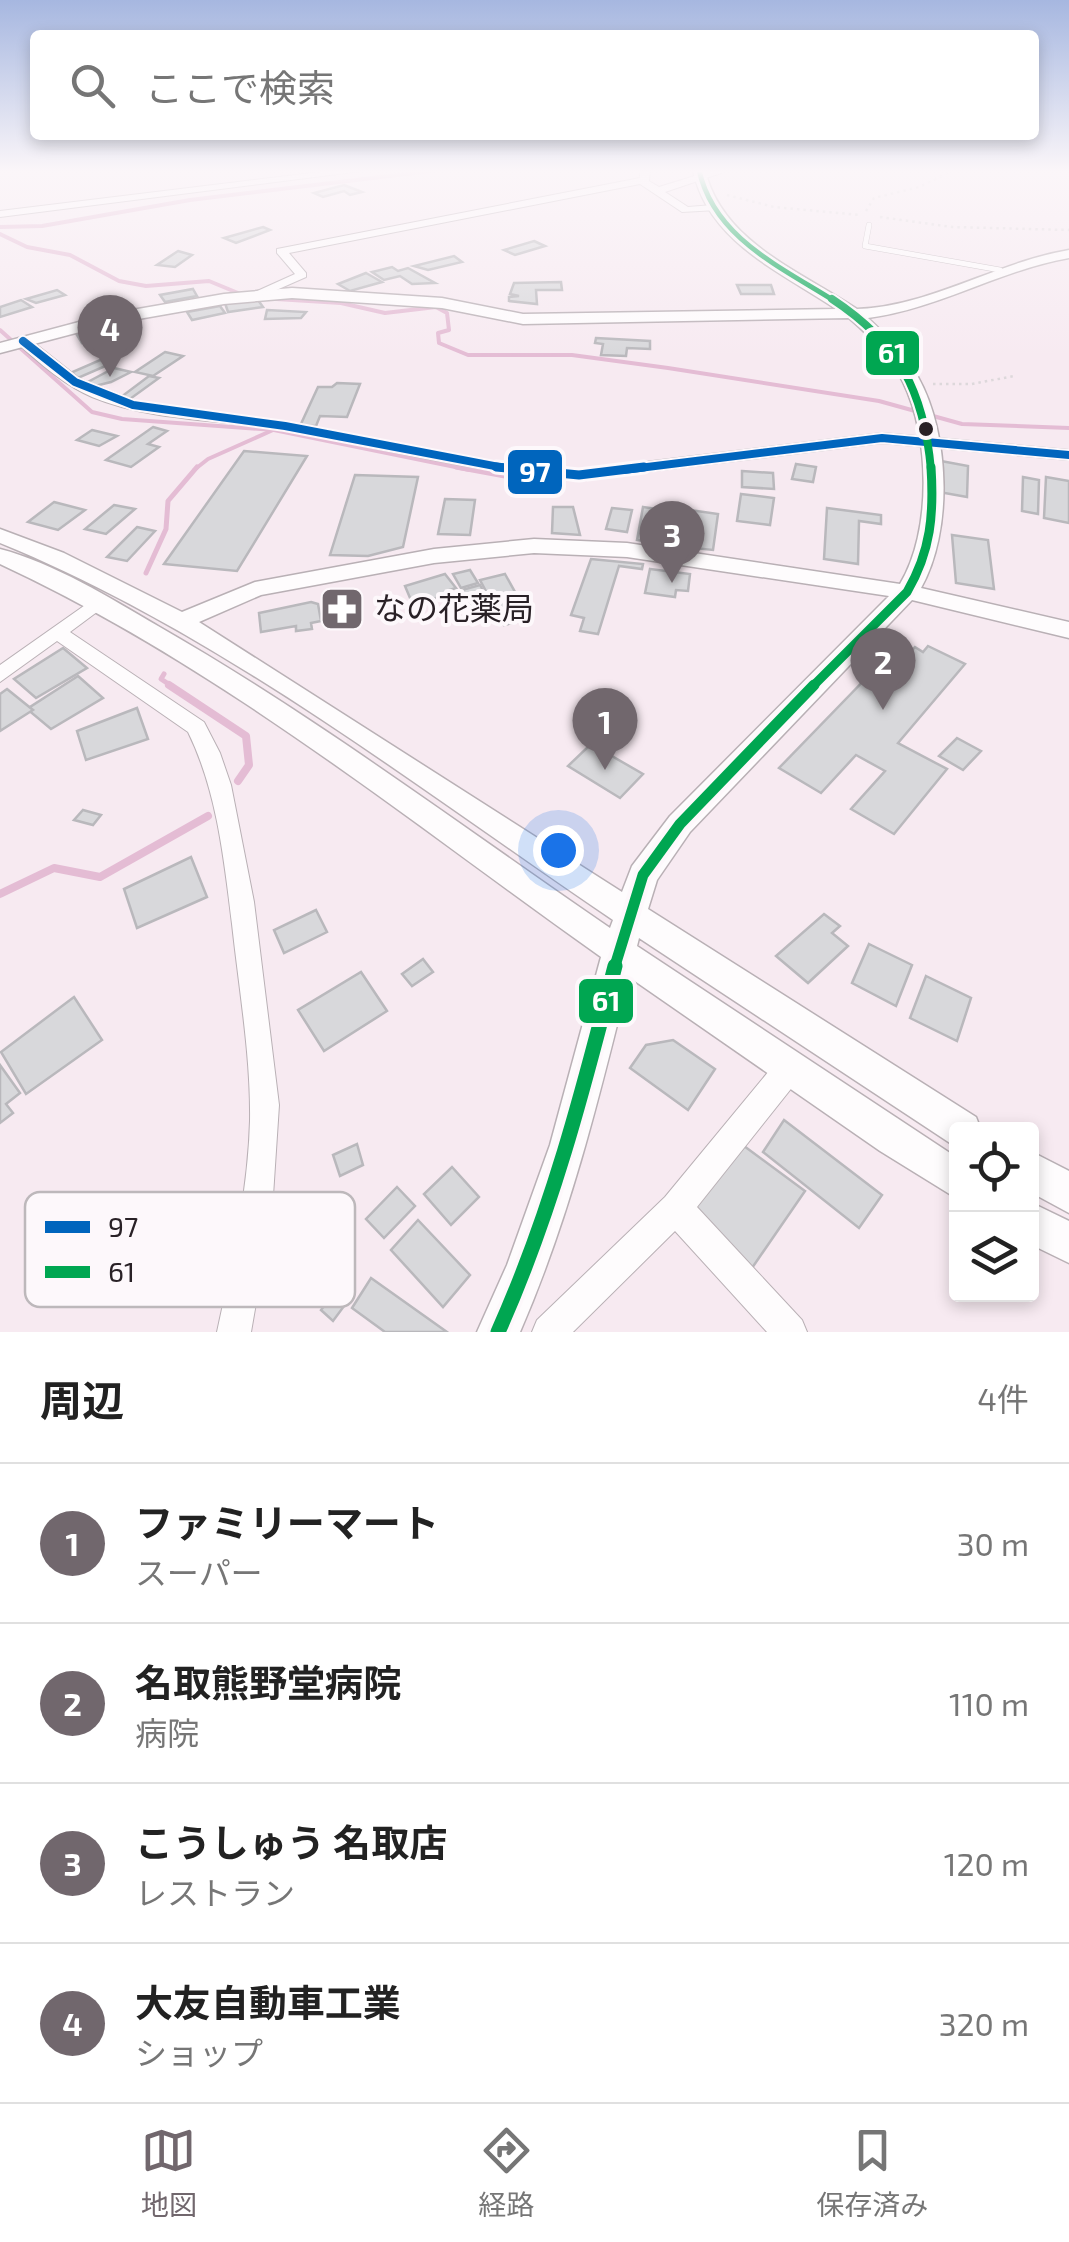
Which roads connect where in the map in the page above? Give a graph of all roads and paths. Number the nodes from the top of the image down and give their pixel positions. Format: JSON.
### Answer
{"nodes":[{"id":1,"x":371,"y":232,"type":"edge"},
{"id":2,"x":734,"y":232,"type":"edge"},
{"id":3,"x":869,"y":232,"type":"edge"},
{"id":4,"x":1069,"y":254,"type":"edge"},
{"id":5,"x":1000,"y":270,"type":"junction"},
{"id":6,"x":252,"y":296,"type":"junction"},
{"id":7,"x":854,"y":314,"type":"junction"},
{"id":8,"x":9,"y":345,"type":"edge"},
{"id":9,"x":1014,"y":376,"type":"dead end"},
{"id":10,"x":914,"y":384,"type":"junction"},
{"id":11,"x":927,"y":445,"type":"junction"},
{"id":12,"x":1069,"y":456,"type":"edge"},
{"id":13,"x":0,"y":535,"type":"edge"},
{"id":14,"x":0,"y":556,"type":"edge"},
{"id":15,"x":907,"y":592,"type":"junction"},
{"id":16,"x":98,"y":602,"type":"junction"},
{"id":17,"x":179,"y":622,"type":"junction"},
{"id":18,"x":1069,"y":630,"type":"edge"},
{"id":19,"x":57,"y":632,"type":"junction"},
{"id":20,"x":0,"y":675,"type":"edge"},
{"id":21,"x":631,"y":918,"type":"junction"},
{"id":22,"x":619,"y":951,"type":"junction"},
{"id":23,"x":788,"y":1070,"type":"junction"},
{"id":24,"x":950,"y":1122,"type":"edge"},
{"id":25,"x":949,"y":1175,"type":"edge"},
{"id":26,"x":1039,"y":1175,"type":"edge"},
{"id":27,"x":259,"y":1192,"type":"edge"},
{"id":28,"x":1069,"y":1193,"type":"edge"},
{"id":29,"x":676,"y":1208,"type":"junction"},
{"id":30,"x":1039,"y":1227,"type":"edge"},
{"id":31,"x":1069,"y":1243,"type":"edge"},
{"id":32,"x":239,"y":1307,"type":"edge"},
{"id":33,"x":506,"y":1330,"type":"edge"},
{"id":34,"x":234,"y":1332,"type":"edge"},
{"id":35,"x":549,"y":1332,"type":"edge"},
{"id":36,"x":790,"y":1332,"type":"edge"}],
"edges":[{"from":1,"to":6,"type":"street"},
{"from":2,"to":7,"type":"street"},
{"from":3,"to":5,"type":"lane"},
{"from":4,"to":5,"type":"street"},
{"from":5,"to":7,"type":"street"},
{"from":6,"to":7,"type":"street"},
{"from":6,"to":8,"type":"street"},
{"from":7,"to":10,"type":"street"},
{"from":8,"to":11,"type":"street"},
{"from":9,"to":10,"type":"path"},
{"from":10,"to":11,"type":"street"},
{"from":11,"to":12,"type":"street"},
{"from":11,"to":15,"type":"street"},
{"from":13,"to":17,"type":"street"},
{"from":14,"to":16,"type":"street"},
{"from":15,"to":17,"type":"street"},
{"from":15,"to":18,"type":"street"},
{"from":15,"to":21,"type":"street"},
{"from":16,"to":19,"type":"street"},
{"from":16,"to":22,"type":"street"},
{"from":17,"to":21,"type":"street"},
{"from":19,"to":20,"type":"street"},
{"from":19,"to":27,"type":"street"},
{"from":21,"to":22,"type":"street"},
{"from":21,"to":24,"type":"street"},
{"from":22,"to":23,"type":"street"},
{"from":22,"to":33,"type":"street"},
{"from":23,"to":25,"type":"street"},
{"from":23,"to":29,"type":"street"},
{"from":26,"to":28,"type":"street"},
{"from":29,"to":35,"type":"street"},
{"from":29,"to":36,"type":"street"},
{"from":30,"to":31,"type":"street"},
{"from":32,"to":34,"type":"street"}]}
